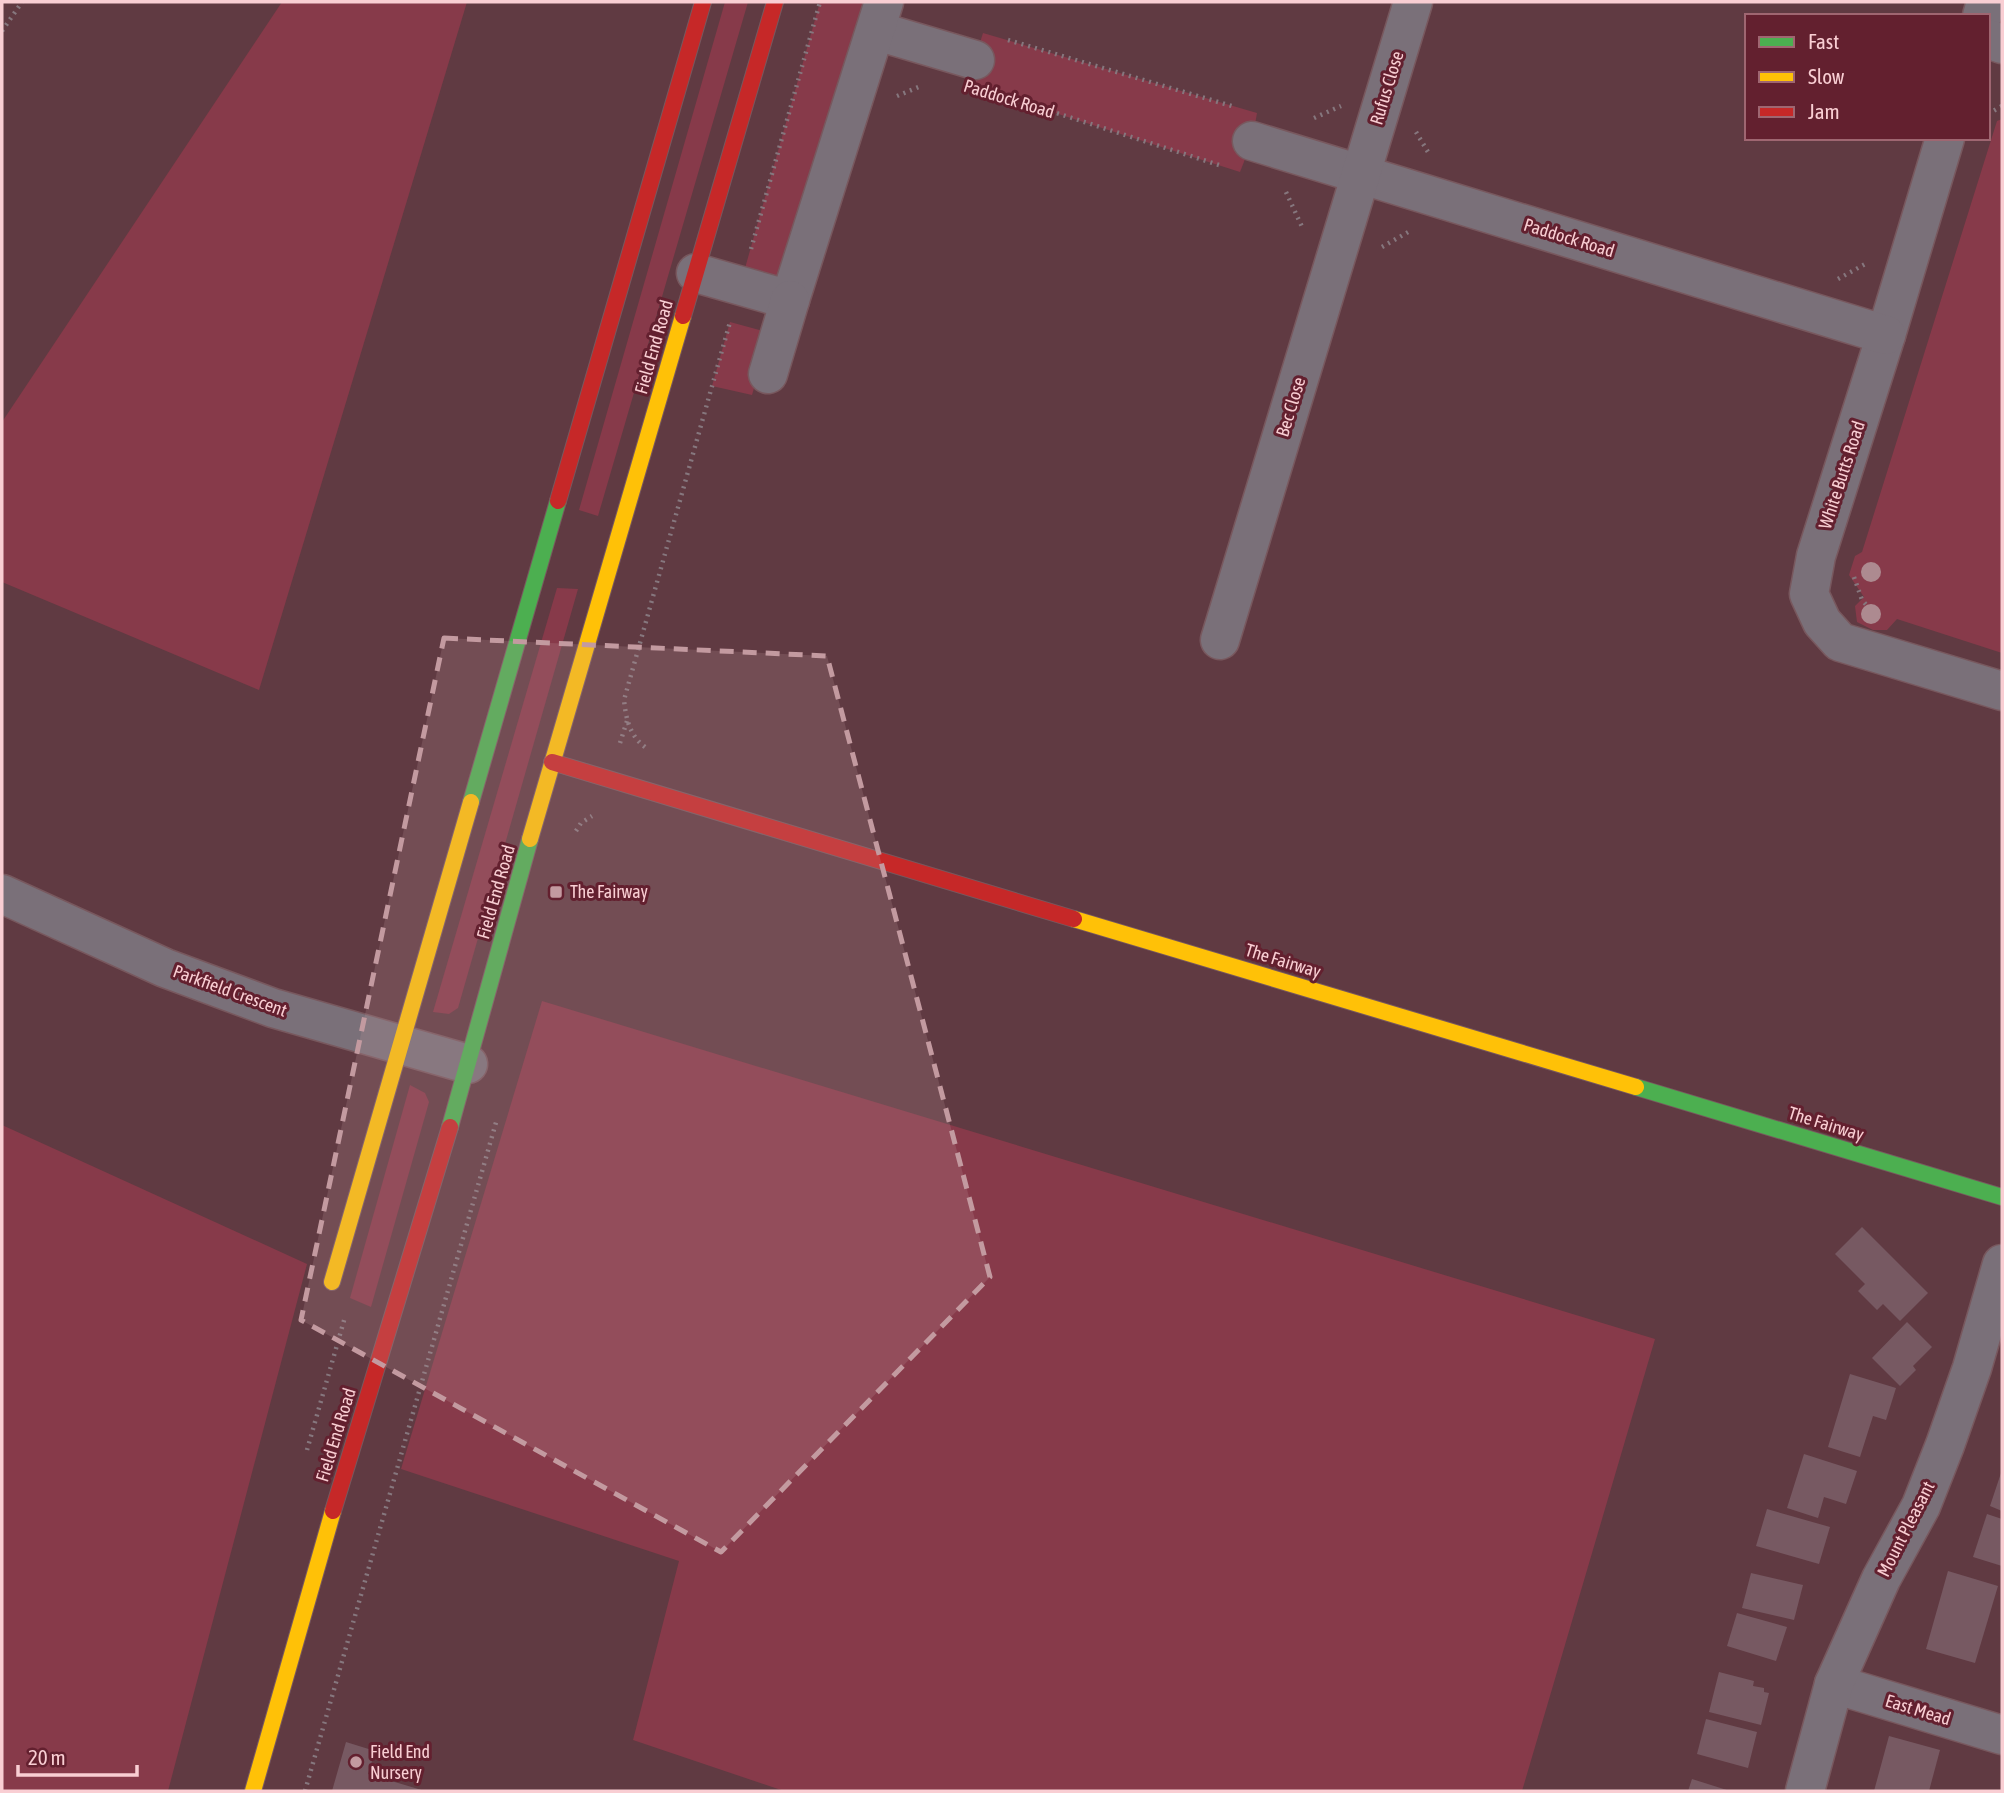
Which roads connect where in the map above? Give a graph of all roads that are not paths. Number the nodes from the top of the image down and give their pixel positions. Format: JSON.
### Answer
{"nodes":[{"id":1,"x":703,"y":2,"type":"edge"},
{"id":2,"x":775,"y":2,"type":"edge"},
{"id":3,"x":1413,"y":2,"type":"edge"},
{"id":4,"x":880,"y":16,"type":"edge"},
{"id":5,"x":986,"y":48,"type":"road end"},
{"id":6,"x":1241,"y":139,"type":"road end"},
{"id":7,"x":1944,"y":140,"type":"edge"},
{"id":8,"x":1362,"y":175,"type":"junction"},
{"id":9,"x":696,"y":273,"type":"junction"},
{"id":10,"x":790,"y":300,"type":"junction"},
{"id":11,"x":1886,"y":335,"type":"junction"},
{"id":12,"x":768,"y":374,"type":"dead end"},
{"id":13,"x":1220,"y":640,"type":"dead end"},
{"id":14,"x":2002,"y":691,"type":"edge"},
{"id":15,"x":552,"y":762,"type":"junction"},
{"id":16,"x":2,"y":894,"type":"edge"},
{"id":17,"x":400,"y":1046,"type":"junction"},
{"id":18,"x":468,"y":1064,"type":"junction"},
{"id":19,"x":2002,"y":1197,"type":"edge"},
{"id":20,"x":2002,"y":1264,"type":"edge"},
{"id":21,"x":332,"y":1282,"type":"dead end"},
{"id":22,"x":1834,"y":1684,"type":"junction"},
{"id":23,"x":2002,"y":1735,"type":"edge"},
{"id":24,"x":253,"y":1791,"type":"edge"},
{"id":25,"x":1805,"y":1791,"type":"edge"}],
"edges":[{"from":1,"to":17,"type":"street"},
{"from":2,"to":9,"type":"street","name":"Field End Road"},
{"from":3,"to":8,"type":"street","name":"Rufus Close"},
{"from":4,"to":5,"type":"street","name":"Paddock Road"},
{"from":4,"to":10,"type":"street","name":"Paddock Road"},
{"from":6,"to":8,"type":"street","name":"Paddock Road"},
{"from":7,"to":11,"type":"street","name":"White Butts Road"},
{"from":8,"to":11,"type":"street","name":"Paddock Road"},
{"from":8,"to":13,"type":"street","name":"Bec Close"},
{"from":9,"to":10,"type":"street"},
{"from":9,"to":15,"type":"street","name":"Field End Road"},
{"from":10,"to":12,"type":"street","name":"Paddock Road"},
{"from":11,"to":14,"type":"street","name":"White Butts Road"},
{"from":15,"to":18,"type":"street","name":"Field End Road"},
{"from":15,"to":19,"type":"street","name":"The Fairway"},
{"from":16,"to":17,"type":"street","name":"Parkfield Crescent"},
{"from":17,"to":18,"type":"street","name":"Parkfield Crescent"},
{"from":17,"to":21,"type":"street"},
{"from":18,"to":24,"type":"street","name":"Field End Road"},
{"from":20,"to":22,"type":"street","name":"Mount Pleasant"},
{"from":22,"to":23,"type":"street","name":"East Mead"},
{"from":22,"to":25,"type":"street","name":"Mount Pleasant"}]}
